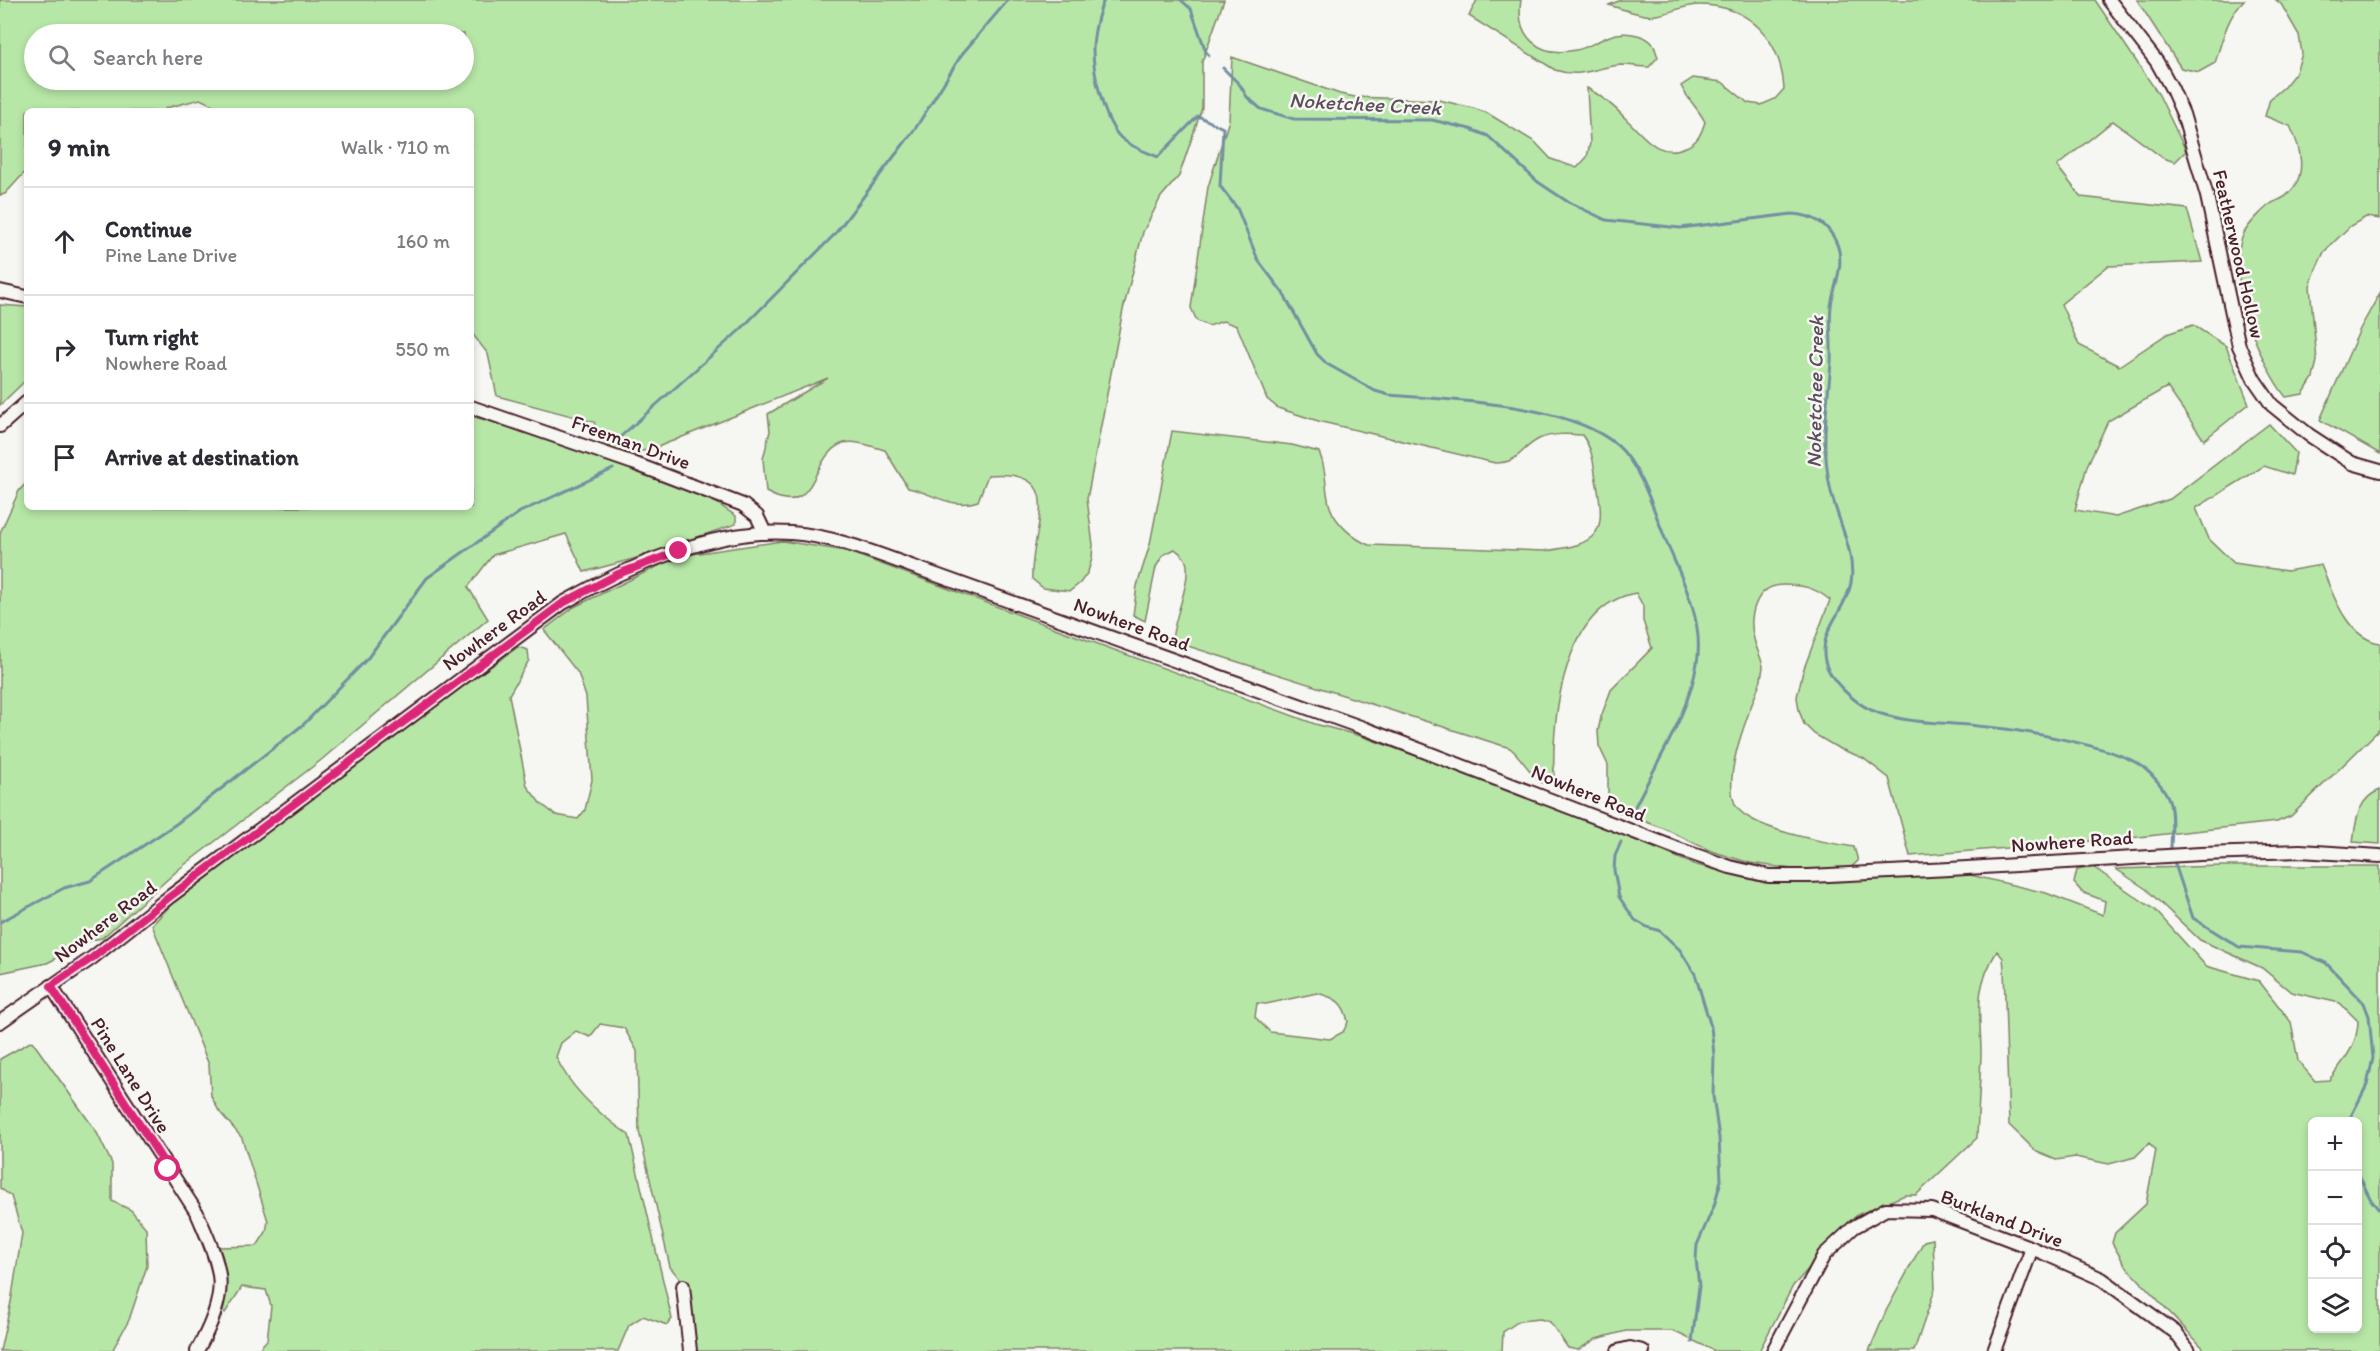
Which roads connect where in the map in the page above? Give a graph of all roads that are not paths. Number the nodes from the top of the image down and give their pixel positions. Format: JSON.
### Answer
{"nodes":[{"id":1,"x":2109,"y":0,"type":"edge"},
{"id":2,"x":0,"y":291,"type":"edge"},
{"id":3,"x":24,"y":296,"type":"edge"},
{"id":4,"x":24,"y":405,"type":"edge"},
{"id":5,"x":474,"y":408,"type":"edge"},
{"id":6,"x":0,"y":426,"type":"edge"},
{"id":7,"x":2380,"y":471,"type":"edge"},
{"id":8,"x":765,"y":533,"type":"junction"},
{"id":9,"x":2380,"y":856,"type":"edge"},
{"id":10,"x":51,"y":986,"type":"junction"},
{"id":11,"x":0,"y":1022,"type":"edge"},
{"id":12,"x":2032,"y":1248,"type":"junction"},
{"id":13,"x":683,"y":1286,"type":"dead end"},
{"id":14,"x":197,"y":1351,"type":"edge"},
{"id":15,"x":690,"y":1351,"type":"edge"},
{"id":16,"x":1618,"y":1351,"type":"edge"},
{"id":17,"x":1643,"y":1351,"type":"edge"},
{"id":18,"x":1773,"y":1351,"type":"edge"},
{"id":19,"x":1994,"y":1351,"type":"edge"},
{"id":20,"x":2189,"y":1351,"type":"edge"}],
"edges":[{"from":1,"to":7,"type":"street","name":"Featherwood Hollow"},
{"from":2,"to":3,"type":"street"},
{"from":4,"to":6,"type":"street"},
{"from":5,"to":8,"type":"street","name":"Freeman Drive"},
{"from":8,"to":9,"type":"street","name":"Nowhere Road"},
{"from":8,"to":10,"type":"street","name":"Nowhere Road"},
{"from":10,"to":11,"type":"street","name":"Nowhere Road"},
{"from":10,"to":14,"type":"street","name":"Pine Lane Drive"},
{"from":12,"to":18,"type":"street","name":"Burkland Drive"},
{"from":12,"to":19,"type":"street"},
{"from":12,"to":20,"type":"street","name":"Burkland Drive"},
{"from":13,"to":15,"type":"street"},
{"from":16,"to":17,"type":"street"}]}
